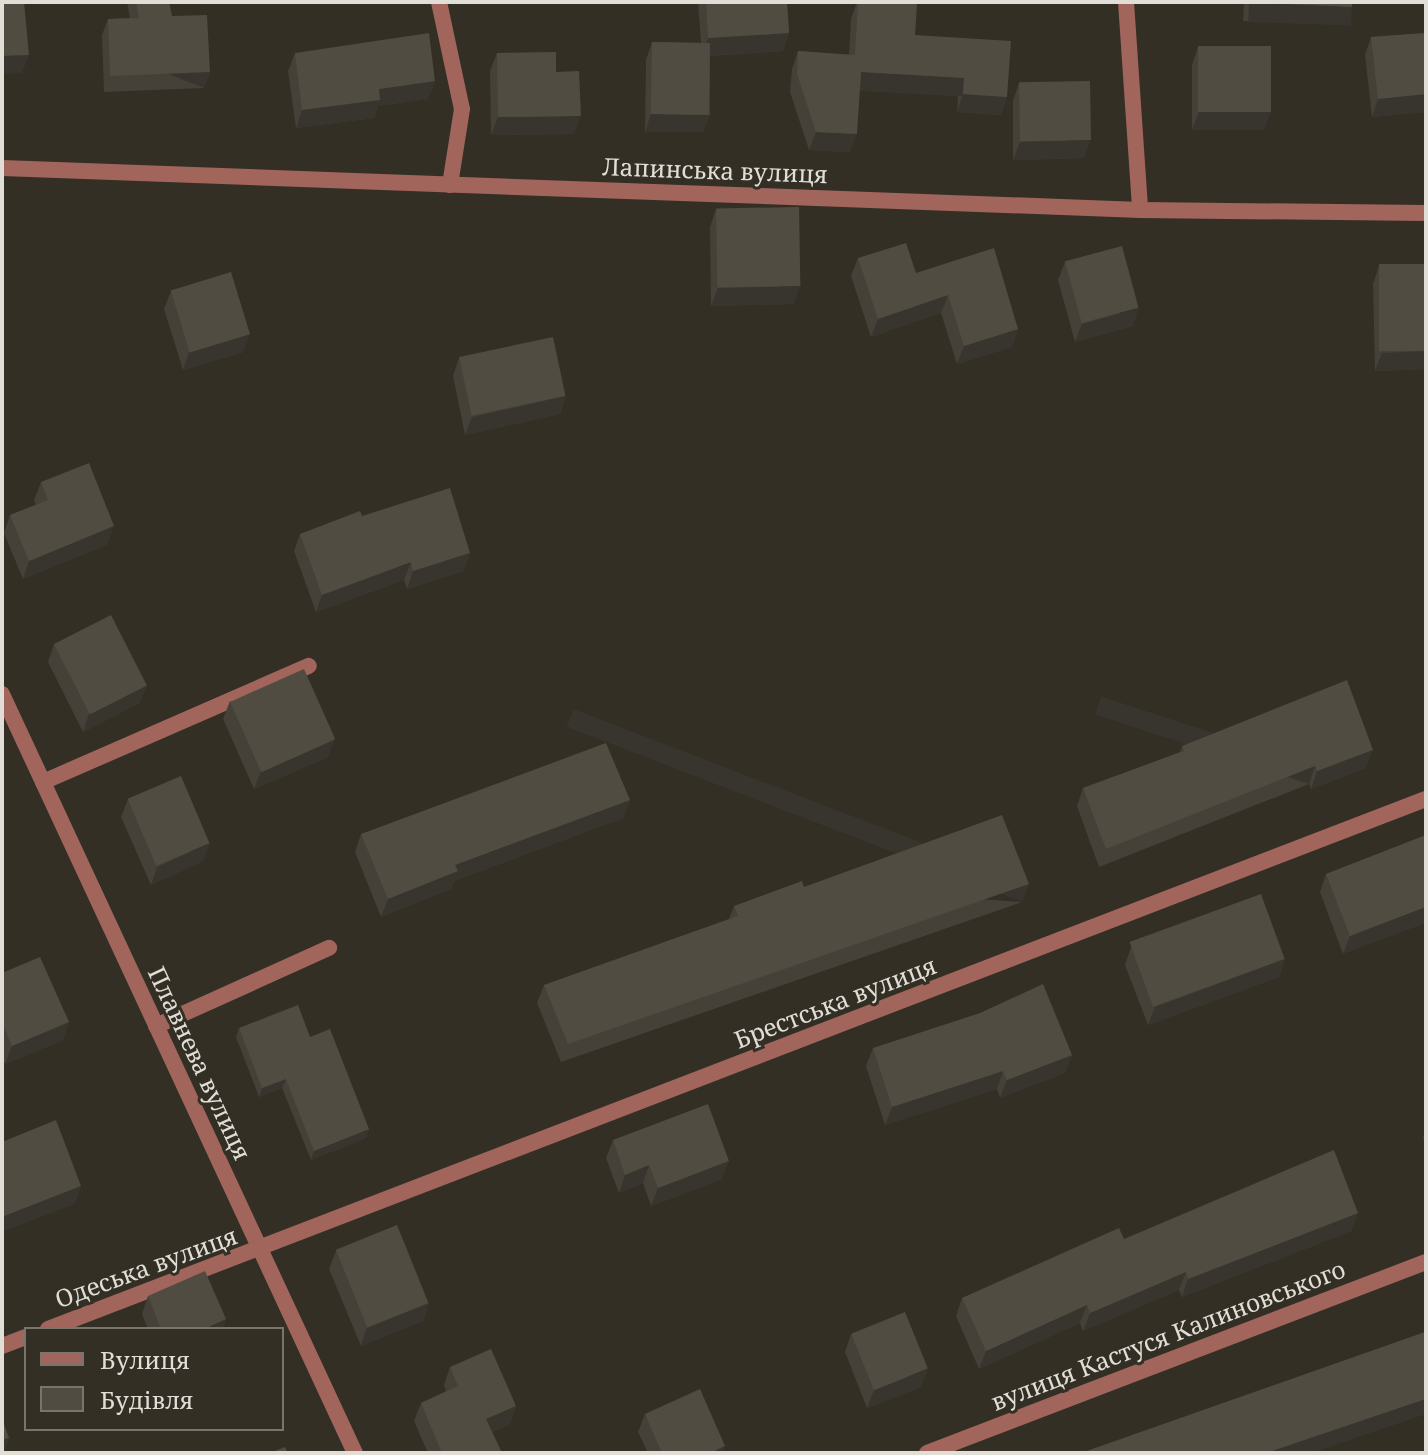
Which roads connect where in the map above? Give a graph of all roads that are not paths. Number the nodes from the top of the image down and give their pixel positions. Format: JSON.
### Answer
{"nodes":[{"id":1,"x":439,"y":2,"type":"edge"},
{"id":2,"x":1126,"y":2,"type":"edge"},
{"id":3,"x":2,"y":168,"type":"edge"},
{"id":4,"x":450,"y":185,"type":"junction"},
{"id":5,"x":1140,"y":210,"type":"junction"},
{"id":6,"x":1426,"y":213,"type":"edge"},
{"id":7,"x":309,"y":666,"type":"dead end"},
{"id":8,"x":2,"y":694,"type":"edge"},
{"id":9,"x":43,"y":782,"type":"junction"},
{"id":10,"x":1426,"y":799,"type":"edge"},
{"id":11,"x":329,"y":948,"type":"dead end"},
{"id":12,"x":156,"y":1026,"type":"junction"},
{"id":13,"x":261,"y":1250,"type":"junction"},
{"id":14,"x":1426,"y":1262,"type":"edge"},
{"id":15,"x":53,"y":1327,"type":"edge"},
{"id":16,"x":24,"y":1338,"type":"edge"},
{"id":17,"x":2,"y":1346,"type":"edge"},
{"id":18,"x":355,"y":1453,"type":"edge"},
{"id":19,"x":927,"y":1453,"type":"edge"}],
"edges":[{"from":1,"to":4,"type":"street"},
{"from":2,"to":5,"type":"street"},
{"from":3,"to":4,"type":"street","name":"Лапинська вулиця"},
{"from":4,"to":5,"type":"street","name":"Лапинська вулиця"},
{"from":5,"to":6,"type":"street","name":"Лапинська вулиця"},
{"from":7,"to":9,"type":"street"},
{"from":8,"to":9,"type":"street","name":"Плавнева вулиця"},
{"from":9,"to":12,"type":"street","name":"Плавнева вулиця"},
{"from":10,"to":13,"type":"street","name":"Брестська вулиця"},
{"from":11,"to":12,"type":"street"},
{"from":12,"to":13,"type":"street","name":"Плавнева вулиця"},
{"from":13,"to":15,"type":"street","name":"Одеська вулиця"},
{"from":13,"to":18,"type":"street","name":"Плавнева вулиця"},
{"from":14,"to":19,"type":"street","name":"вулиця Кастуся Калиновського"},
{"from":16,"to":17,"type":"street"}]}
